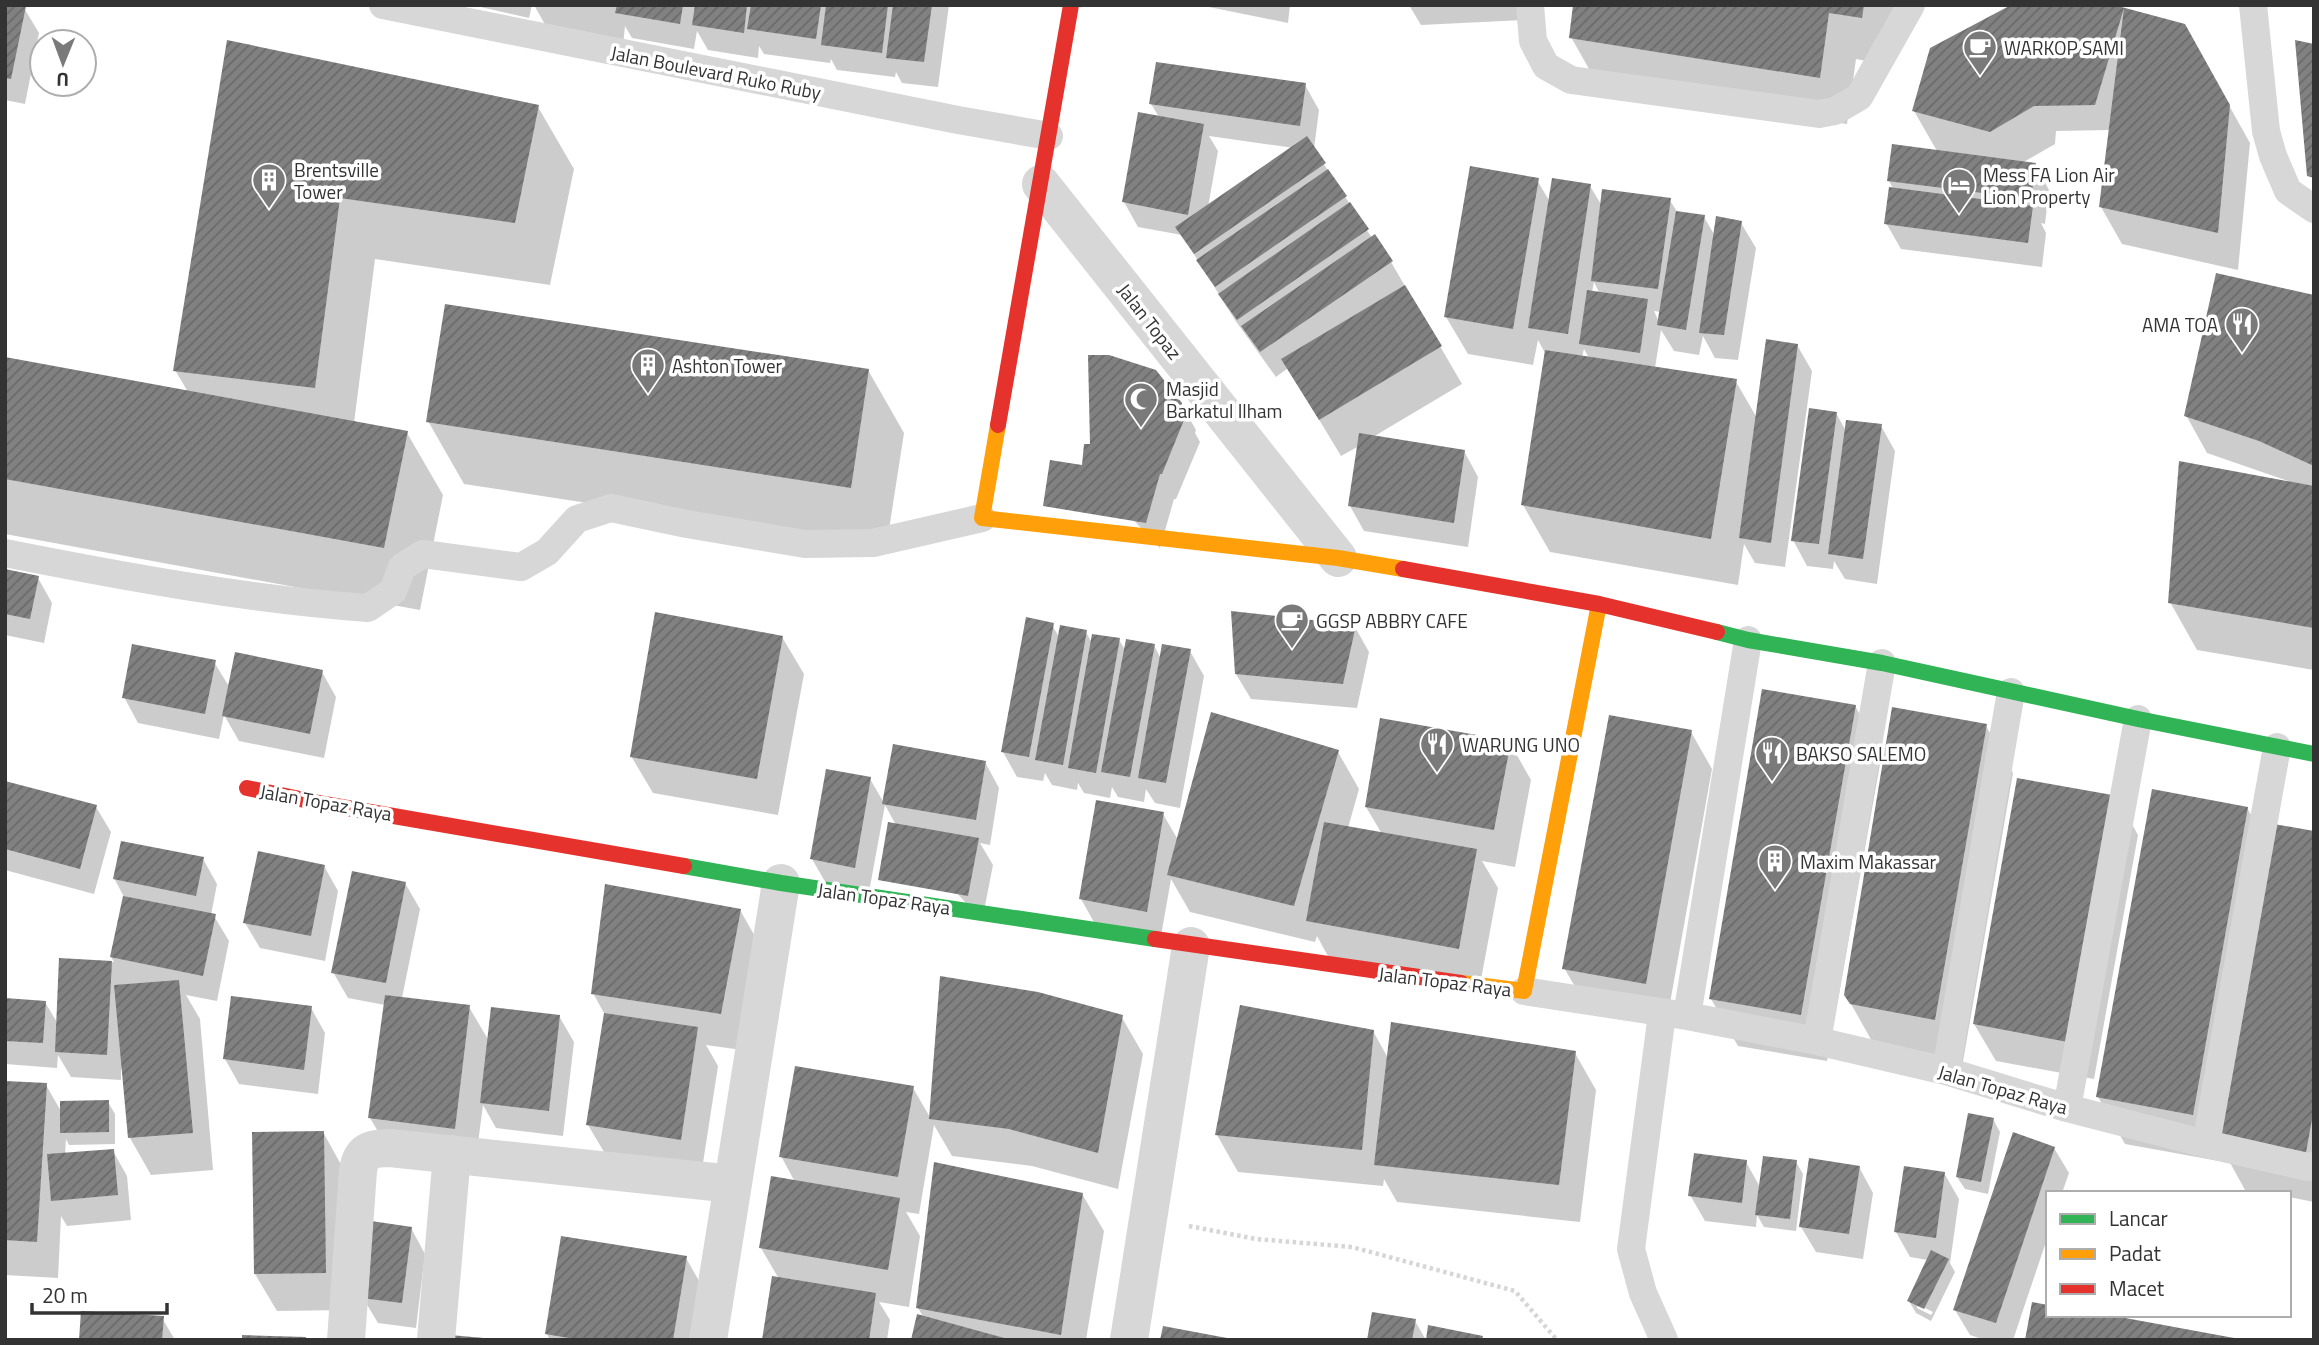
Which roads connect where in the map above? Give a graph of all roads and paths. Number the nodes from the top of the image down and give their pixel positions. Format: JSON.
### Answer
{"nodes":[{"id":1,"x":383,"y":5,"type":"edge"},
{"id":2,"x":1071,"y":5,"type":"edge"},
{"id":3,"x":1530,"y":5,"type":"edge"},
{"id":4,"x":1911,"y":5,"type":"edge"},
{"id":5,"x":2253,"y":5,"type":"edge"},
{"id":6,"x":1049,"y":136,"type":"junction"},
{"id":7,"x":1041,"y":184,"type":"junction"},
{"id":8,"x":2314,"y":208,"type":"edge"},
{"id":9,"x":982,"y":518,"type":"junction"},
{"id":10,"x":5,"y":553,"type":"edge"},
{"id":11,"x":1338,"y":558,"type":"junction"},
{"id":12,"x":1599,"y":604,"type":"junction"},
{"id":13,"x":1748,"y":640,"type":"junction"},
{"id":14,"x":1882,"y":663,"type":"junction"},
{"id":15,"x":2011,"y":692,"type":"junction"},
{"id":16,"x":2138,"y":719,"type":"junction"},
{"id":17,"x":2277,"y":747,"type":"junction"},
{"id":18,"x":2314,"y":754,"type":"edge"},
{"id":19,"x":247,"y":788,"type":"dead end"},
{"id":20,"x":781,"y":883,"type":"junction"},
{"id":21,"x":1191,"y":946,"type":"junction"},
{"id":22,"x":1524,"y":991,"type":"junction"},
{"id":23,"x":1674,"y":1015,"type":"junction"},
{"id":24,"x":1817,"y":1041,"type":"junction"},
{"id":25,"x":1946,"y":1071,"type":"junction"},
{"id":26,"x":2067,"y":1108,"type":"junction"},
{"id":27,"x":2206,"y":1144,"type":"junction"},
{"id":28,"x":452,"y":1154,"type":"junction"},
{"id":29,"x":2314,"y":1166,"type":"edge"},
{"id":30,"x":733,"y":1184,"type":"junction"},
{"id":31,"x":1147,"y":1219,"type":"junction"},
{"id":32,"x":346,"y":1340,"type":"edge"},
{"id":33,"x":436,"y":1340,"type":"edge"},
{"id":34,"x":708,"y":1340,"type":"edge"},
{"id":35,"x":1129,"y":1340,"type":"edge"},
{"id":36,"x":1557,"y":1340,"type":"edge"},
{"id":37,"x":1664,"y":1340,"type":"edge"}],
"edges":[{"from":1,"to":6,"type":"lane","name":"Jalan Boulevard Ruko Ruby"},
{"from":2,"to":6,"type":"street"},
{"from":3,"to":4,"type":"lane"},
{"from":5,"to":8,"type":"lane"},
{"from":6,"to":7,"type":"street"},
{"from":7,"to":9,"type":"street"},
{"from":7,"to":11,"type":"street","name":"Jalan Topaz"},
{"from":9,"to":10,"type":"lane"},
{"from":9,"to":11,"type":"street"},
{"from":11,"to":12,"type":"street"},
{"from":12,"to":13,"type":"street"},
{"from":12,"to":22,"type":"street","name":"Jalan Topaz Raya"},
{"from":13,"to":14,"type":"street"},
{"from":13,"to":23,"type":"lane"},
{"from":14,"to":15,"type":"street"},
{"from":14,"to":24,"type":"lane"},
{"from":15,"to":16,"type":"street"},
{"from":15,"to":25,"type":"lane"},
{"from":16,"to":17,"type":"street"},
{"from":16,"to":26,"type":"lane"},
{"from":17,"to":18,"type":"street"},
{"from":17,"to":27,"type":"lane"},
{"from":19,"to":20,"type":"street","name":"Jalan Topaz Raya"},
{"from":20,"to":21,"type":"street","name":"Jalan Topaz Raya"},
{"from":20,"to":30,"type":"street"},
{"from":21,"to":22,"type":"street","name":"Jalan Topaz Raya"},
{"from":21,"to":31,"type":"street"},
{"from":22,"to":23,"type":"lane","name":"Jalan Topaz Raya"},
{"from":23,"to":24,"type":"lane","name":"Jalan Topaz Raya"},
{"from":23,"to":37,"type":"lane"},
{"from":24,"to":25,"type":"lane","name":"Jalan Topaz Raya"},
{"from":25,"to":26,"type":"lane","name":"Jalan Topaz Raya"},
{"from":26,"to":27,"type":"lane","name":"Jalan Topaz Raya"},
{"from":27,"to":29,"type":"lane","name":"Jalan Topaz Raya"},
{"from":28,"to":30,"type":"street"},
{"from":28,"to":32,"type":"street"},
{"from":28,"to":33,"type":"street"},
{"from":30,"to":34,"type":"street"},
{"from":31,"to":35,"type":"street"},
{"from":31,"to":36,"type":"path"}]}
